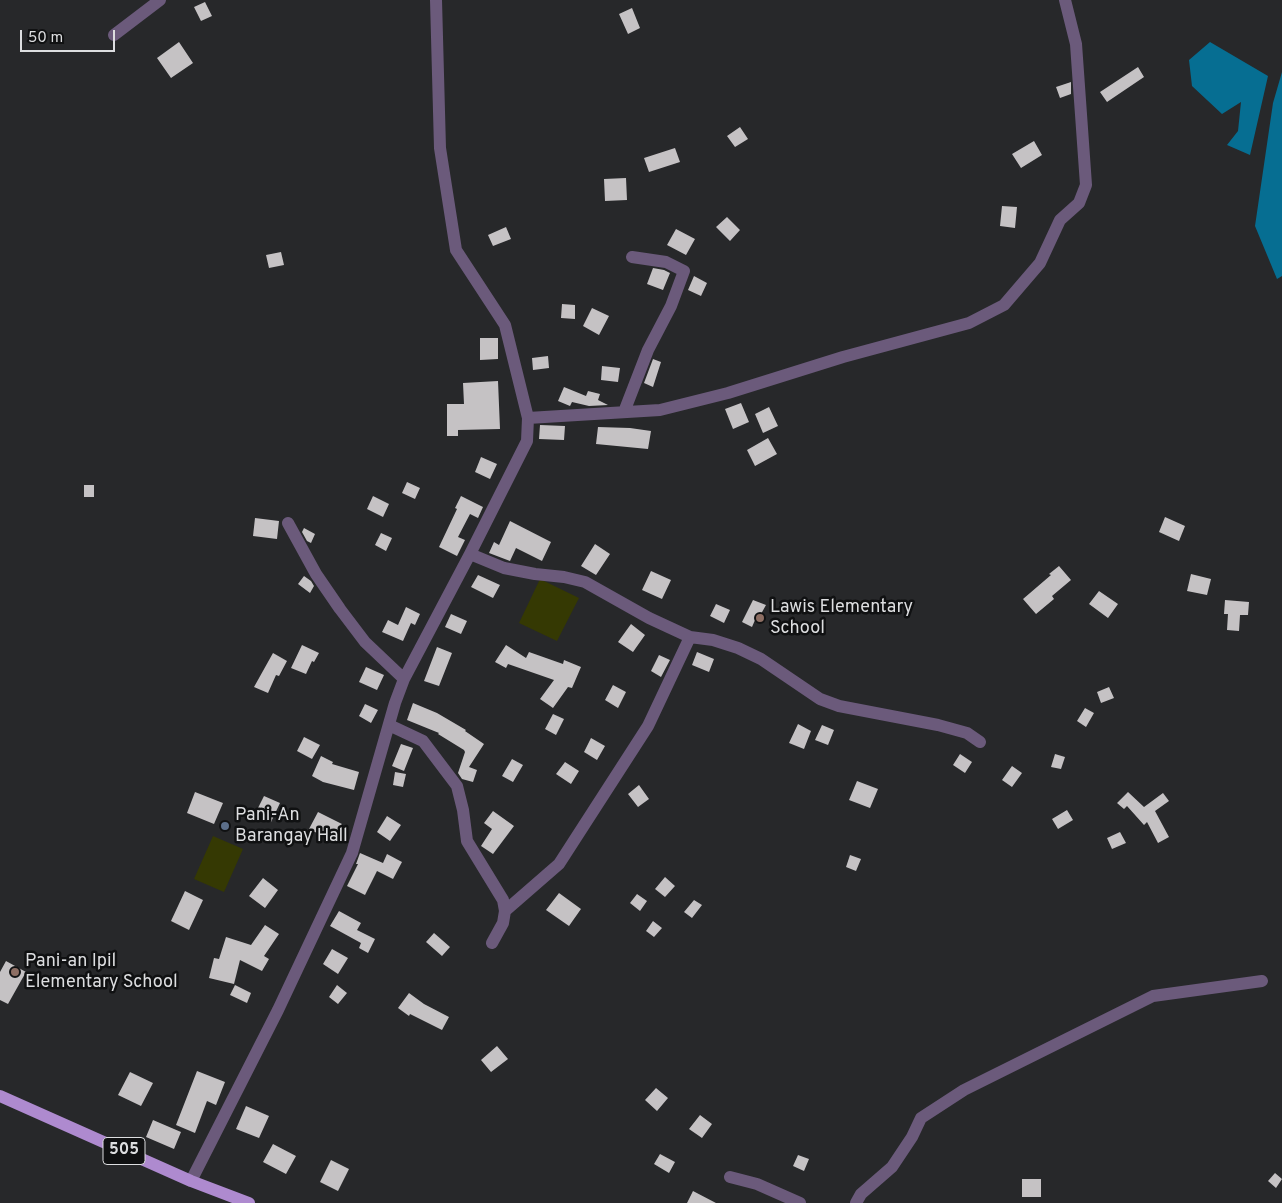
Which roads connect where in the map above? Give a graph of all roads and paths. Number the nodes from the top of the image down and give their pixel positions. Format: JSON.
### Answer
{"nodes":[{"id":1,"x":160,"y":0,"type":"edge"},
{"id":2,"x":436,"y":0,"type":"edge"},
{"id":3,"x":1064,"y":0,"type":"edge"},
{"id":4,"x":114,"y":35,"type":"dead end"},
{"id":5,"x":632,"y":257,"type":"dead end"},
{"id":6,"x":624,"y":412,"type":"junction"},
{"id":7,"x":528,"y":418,"type":"junction"},
{"id":8,"x":288,"y":524,"type":"dead end"},
{"id":9,"x":470,"y":554,"type":"junction"},
{"id":10,"x":690,"y":637,"type":"junction"},
{"id":11,"x":404,"y":679,"type":"junction"},
{"id":12,"x":389,"y":725,"type":"junction"},
{"id":13,"x":980,"y":742,"type":"dead end"},
{"id":14,"x":505,"y":911,"type":"junction"},
{"id":15,"x":492,"y":943,"type":"dead end"},
{"id":16,"x":1262,"y":981,"type":"dead end"},
{"id":17,"x":0,"y":1096,"type":"edge"},
{"id":18,"x":730,"y":1177,"type":"dead end"},
{"id":19,"x":191,"y":1181,"type":"junction"},
{"id":20,"x":249,"y":1203,"type":"edge"},
{"id":21,"x":800,"y":1203,"type":"edge"},
{"id":22,"x":856,"y":1203,"type":"edge"}],
"edges":[{"from":1,"to":4,"type":"street"},
{"from":2,"to":7,"type":"street"},
{"from":3,"to":6,"type":"street"},
{"from":5,"to":6,"type":"street"},
{"from":6,"to":7,"type":"street"},
{"from":7,"to":9,"type":"street"},
{"from":8,"to":11,"type":"street"},
{"from":9,"to":10,"type":"street"},
{"from":9,"to":11,"type":"street"},
{"from":10,"to":13,"type":"street"},
{"from":10,"to":14,"type":"street"},
{"from":11,"to":12,"type":"street"},
{"from":12,"to":14,"type":"street"},
{"from":12,"to":19,"type":"street"},
{"from":14,"to":15,"type":"street"},
{"from":16,"to":22,"type":"street"},
{"from":17,"to":19,"type":"main road","number":"505"},
{"from":18,"to":21,"type":"street"},
{"from":19,"to":20,"type":"main road","number":"505"}]}
